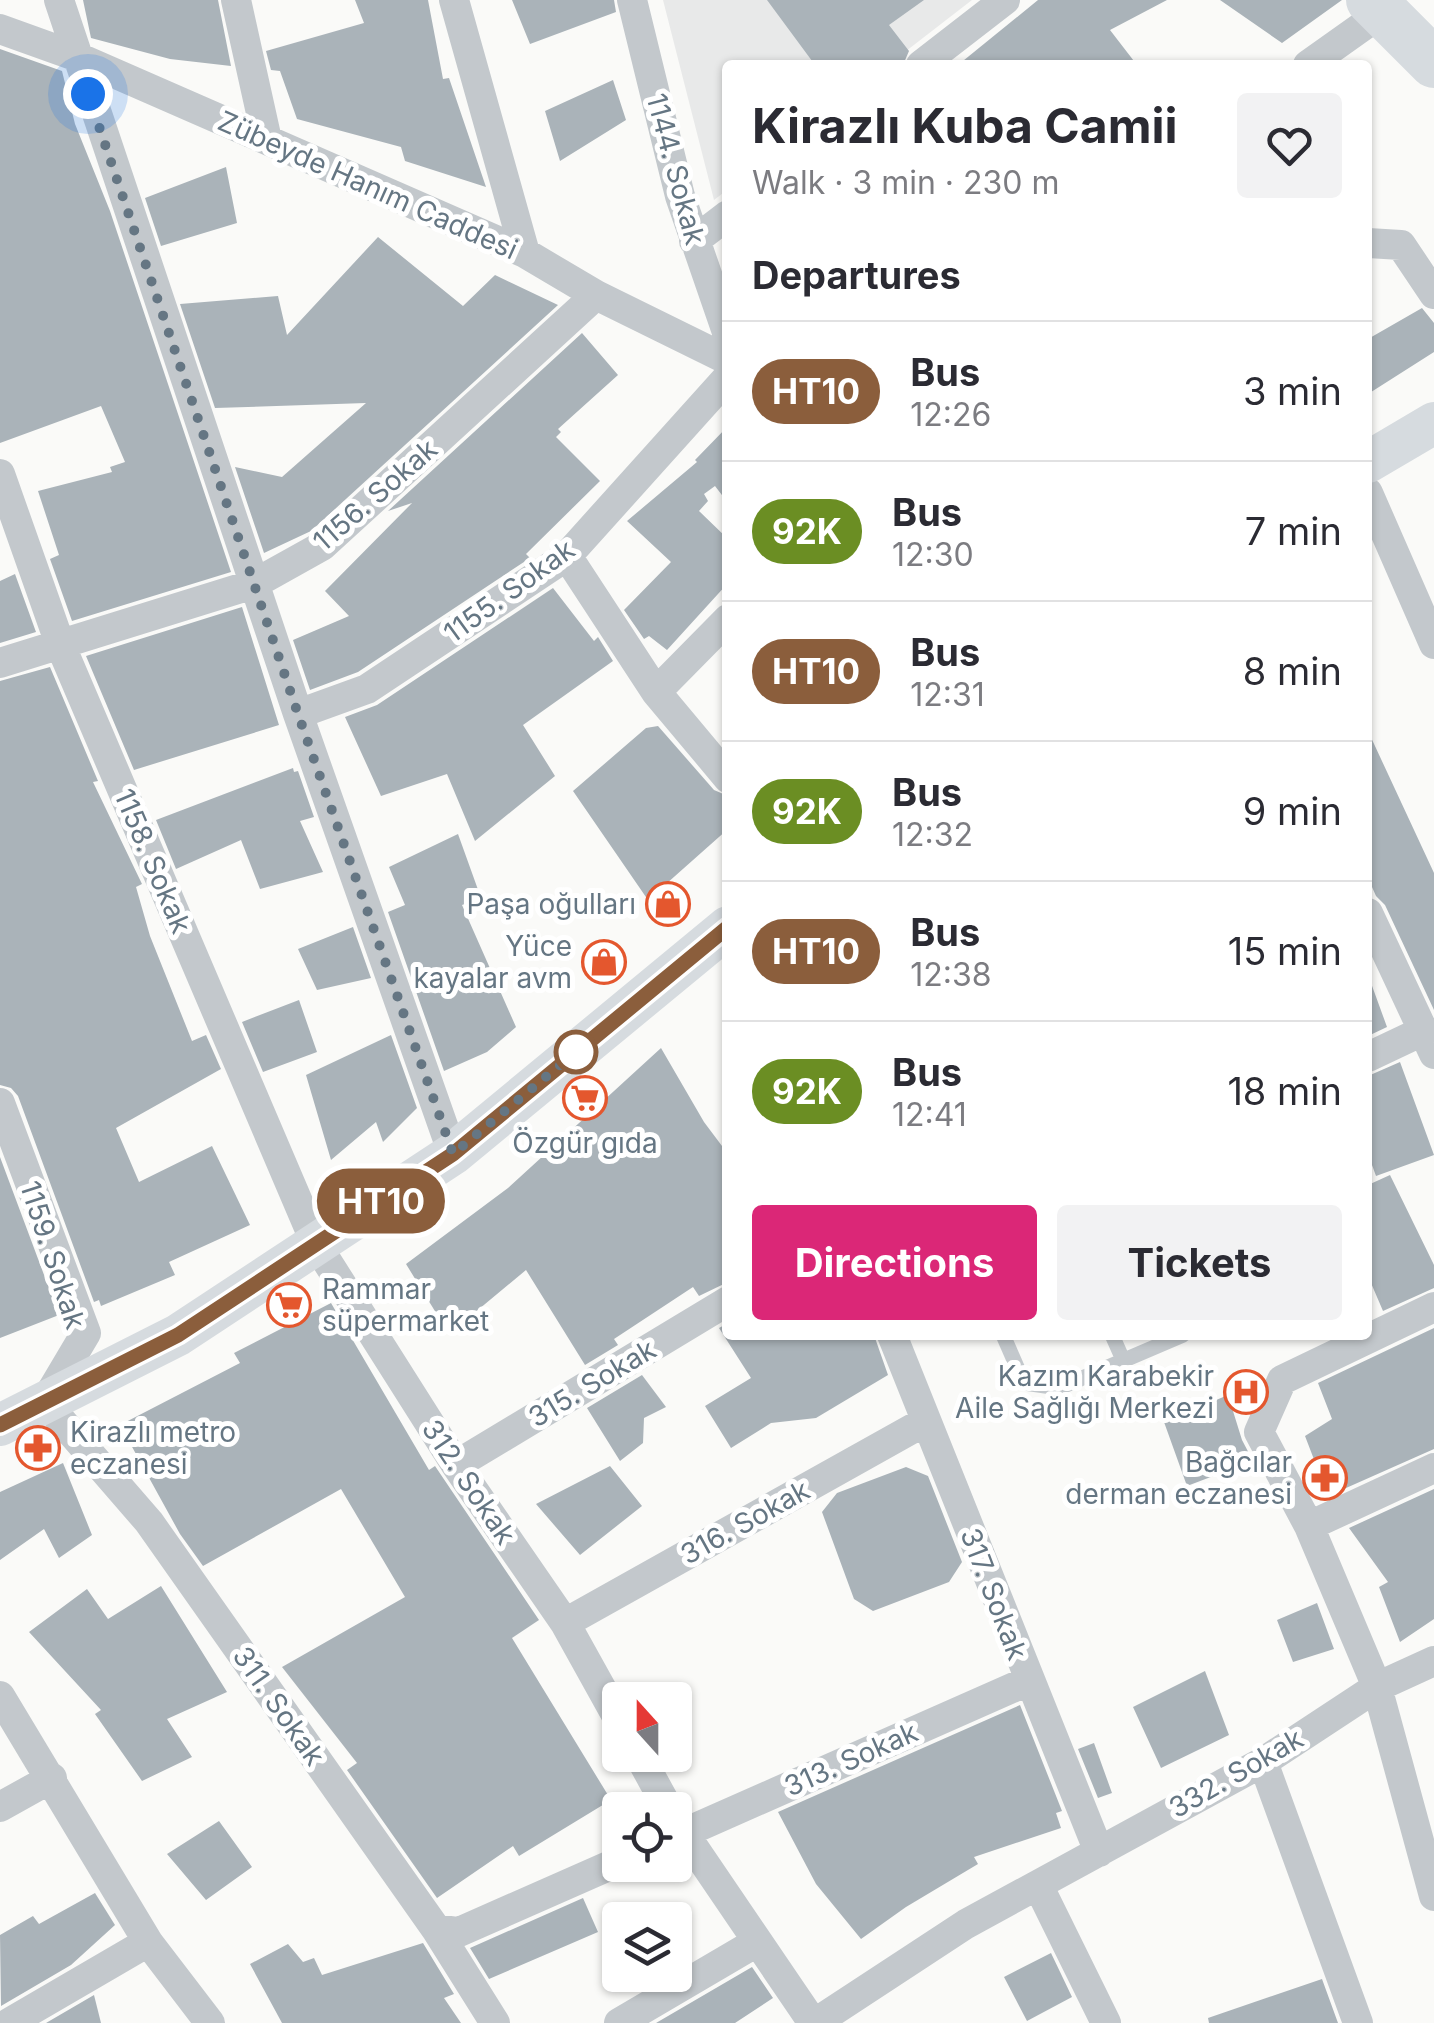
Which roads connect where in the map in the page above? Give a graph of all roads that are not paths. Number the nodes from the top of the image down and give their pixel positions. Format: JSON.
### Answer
{"nodes":[{"id":1,"x":59,"y":0,"type":"edge"},
{"id":2,"x":236,"y":0,"type":"edge"},
{"id":3,"x":454,"y":0,"type":"edge"},
{"id":4,"x":632,"y":0,"type":"edge"},
{"id":5,"x":1004,"y":0,"type":"edge"},
{"id":6,"x":1377,"y":6,"type":"edge"},
{"id":7,"x":0,"y":29,"type":"edge"},
{"id":8,"x":76,"y":56,"type":"junction"},
{"id":9,"x":927,"y":60,"type":"edge"},
{"id":10,"x":1314,"y":60,"type":"edge"},
{"id":11,"x":1434,"y":63,"type":"edge"},
{"id":12,"x":267,"y":140,"type":"junction"},
{"id":13,"x":722,"y":220,"type":"edge"},
{"id":14,"x":694,"y":241,"type":"junction"},
{"id":15,"x":1372,"y":243,"type":"edge"},
{"id":16,"x":525,"y":253,"type":"junction"},
{"id":17,"x":1434,"y":294,"type":"edge"},
{"id":18,"x":596,"y":295,"type":"junction"},
{"id":19,"x":722,"y":318,"type":"edge"},
{"id":20,"x":722,"y":357,"type":"edge"},
{"id":21,"x":722,"y":385,"type":"edge"},
{"id":22,"x":1434,"y":423,"type":"edge"},
{"id":23,"x":1372,"y":460,"type":"edge"},
{"id":24,"x":0,"y":474,"type":"edge"},
{"id":25,"x":1372,"y":503,"type":"edge"},
{"id":26,"x":567,"y":556,"type":"junction"},
{"id":27,"x":254,"y":584,"type":"junction"},
{"id":28,"x":722,"y":625,"type":"edge"},
{"id":29,"x":60,"y":644,"type":"junction"},
{"id":30,"x":1434,"y":644,"type":"edge"},
{"id":31,"x":0,"y":663,"type":"edge"},
{"id":32,"x":656,"y":692,"type":"junction"},
{"id":33,"x":298,"y":714,"type":"junction"},
{"id":34,"x":722,"y":771,"type":"edge"},
{"id":35,"x":1372,"y":921,"type":"edge"},
{"id":36,"x":722,"y":936,"type":"edge"},
{"id":37,"x":1430,"y":1042,"type":"edge"},
{"id":38,"x":1372,"y":1056,"type":"edge"},
{"id":39,"x":0,"y":1103,"type":"edge"},
{"id":40,"x":453,"y":1154,"type":"junction"},
{"id":41,"x":316,"y":1244,"type":"junction"},
{"id":42,"x":722,"y":1305,"type":"edge"},
{"id":43,"x":1434,"y":1307,"type":"edge"},
{"id":44,"x":1372,"y":1331,"type":"edge"},
{"id":45,"x":894,"y":1340,"type":"edge"},
{"id":46,"x":1005,"y":1340,"type":"edge"},
{"id":47,"x":1114,"y":1340,"type":"edge"},
{"id":48,"x":1171,"y":1340,"type":"edge"},
{"id":49,"x":1341,"y":1343,"type":"edge"},
{"id":50,"x":1124,"y":1362,"type":"junction"},
{"id":51,"x":45,"y":1402,"type":"junction"},
{"id":52,"x":926,"y":1421,"type":"junction"},
{"id":53,"x":0,"y":1425,"type":"edge"},
{"id":54,"x":456,"y":1466,"type":"junction"},
{"id":55,"x":1434,"y":1468,"type":"edge"},
{"id":56,"x":1309,"y":1526,"type":"junction"},
{"id":57,"x":565,"y":1623,"type":"junction"},
{"id":58,"x":1434,"y":1661,"type":"edge"},
{"id":59,"x":1028,"y":1681,"type":"junction"},
{"id":60,"x":1377,"y":1686,"type":"junction"},
{"id":61,"x":602,"y":1690,"type":"edge"},
{"id":62,"x":0,"y":1696,"type":"edge"},
{"id":63,"x":1262,"y":1762,"type":"junction"},
{"id":64,"x":52,"y":1778,"type":"junction"},
{"id":65,"x":0,"y":1807,"type":"edge"},
{"id":66,"x":692,"y":1818,"type":"edge"},
{"id":67,"x":692,"y":1849,"type":"edge"},
{"id":68,"x":1099,"y":1852,"type":"junction"},
{"id":69,"x":602,"y":1869,"type":"edge"},
{"id":70,"x":1038,"y":1885,"type":"junction"},
{"id":71,"x":1434,"y":1896,"type":"edge"},
{"id":72,"x":436,"y":1928,"type":"junction"},
{"id":73,"x":148,"y":1942,"type":"junction"},
{"id":74,"x":757,"y":1942,"type":"junction"},
{"id":75,"x":9,"y":2023,"type":"edge"},
{"id":76,"x":210,"y":2023,"type":"edge"},
{"id":77,"x":495,"y":2023,"type":"edge"},
{"id":78,"x":619,"y":2023,"type":"edge"},
{"id":79,"x":814,"y":2023,"type":"edge"},
{"id":80,"x":1106,"y":2023,"type":"edge"},
{"id":81,"x":1358,"y":2023,"type":"edge"}],
"edges":[{"from":1,"to":8,"type":"street"},
{"from":2,"to":12,"type":"street"},
{"from":3,"to":16,"type":"street"},
{"from":4,"to":14,"type":"street","name":"1144. Sokak"},
{"from":5,"to":9,"type":"street"},
{"from":6,"to":10,"type":"street"},
{"from":6,"to":11,"type":"main road"},
{"from":7,"to":8,"type":"street","name":"Zübeyde Hanım Caddesi"},
{"from":8,"to":12,"type":"street","name":"Zübeyde Hanım Caddesi"},
{"from":8,"to":27,"type":"street"},
{"from":12,"to":16,"type":"street","name":"Zübeyde Hanım Caddesi"},
{"from":13,"to":14,"type":"street"},
{"from":14,"to":19,"type":"street","name":"1144. Sokak"},
{"from":15,"to":17,"type":"street"},
{"from":16,"to":18,"type":"street","name":"Zübeyde Hanım Caddesi"},
{"from":18,"to":20,"type":"street","name":"Zübeyde Hanım Caddesi"},
{"from":18,"to":27,"type":"street","name":"1156. Sokak"},
{"from":21,"to":26,"type":"street","name":"1155. Sokak"},
{"from":22,"to":23,"type":"main road"},
{"from":24,"to":29,"type":"street","name":"1158. Sokak"},
{"from":25,"to":30,"type":"street"},
{"from":26,"to":32,"type":"street"},
{"from":26,"to":33,"type":"street","name":"1155. Sokak"},
{"from":27,"to":29,"type":"street","name":"1156. Sokak"},
{"from":27,"to":33,"type":"street"},
{"from":28,"to":32,"type":"street"},
{"from":29,"to":31,"type":"street","name":"1156. Sokak"},
{"from":29,"to":41,"type":"street","name":"1158. Sokak"},
{"from":32,"to":34,"type":"street"},
{"from":33,"to":40,"type":"street"},
{"from":35,"to":37,"type":"street"},
{"from":36,"to":40,"type":"main road"},
{"from":37,"to":38,"type":"street"},
{"from":39,"to":51,"type":"street","name":"1159. Sokak"},
{"from":40,"to":41,"type":"main road"},
{"from":41,"to":51,"type":"main road"},
{"from":41,"to":54,"type":"street","name":"312. Sokak"},
{"from":42,"to":54,"type":"street","name":"315. Sokak"},
{"from":43,"to":44,"type":"street"},
{"from":45,"to":52,"type":"street","name":"317. Sokak"},
{"from":46,"to":50,"type":"lane"},
{"from":47,"to":50,"type":"lane"},
{"from":48,"to":50,"type":"lane"},
{"from":49,"to":56,"type":"street"},
{"from":51,"to":53,"type":"main road"},
{"from":51,"to":72,"type":"street","name":"311. Sokak"},
{"from":52,"to":57,"type":"street","name":"316. Sokak"},
{"from":52,"to":59,"type":"street","name":"317. Sokak"},
{"from":54,"to":57,"type":"street","name":"312. Sokak"},
{"from":55,"to":56,"type":"street"},
{"from":56,"to":60,"type":"street"},
{"from":57,"to":61,"type":"street","name":"312. Sokak"},
{"from":58,"to":60,"type":"street","name":"332. Sokak"},
{"from":59,"to":66,"type":"street","name":"313. Sokak"},
{"from":59,"to":68,"type":"street","name":"317. Sokak"},
{"from":60,"to":63,"type":"street","name":"332. Sokak"},
{"from":60,"to":71,"type":"street"},
{"from":62,"to":64,"type":"street"},
{"from":63,"to":68,"type":"street","name":"332. Sokak"},
{"from":63,"to":81,"type":"street"},
{"from":64,"to":65,"type":"street"},
{"from":64,"to":73,"type":"street"},
{"from":67,"to":74,"type":"street"},
{"from":68,"to":70,"type":"street","name":"332. Sokak"},
{"from":69,"to":72,"type":"street"},
{"from":70,"to":79,"type":"street","name":"332. Sokak"},
{"from":70,"to":80,"type":"street"},
{"from":72,"to":77,"type":"street","name":"311. Sokak"},
{"from":73,"to":75,"type":"street"},
{"from":73,"to":76,"type":"street"},
{"from":74,"to":78,"type":"street"},
{"from":74,"to":79,"type":"street"}]}
